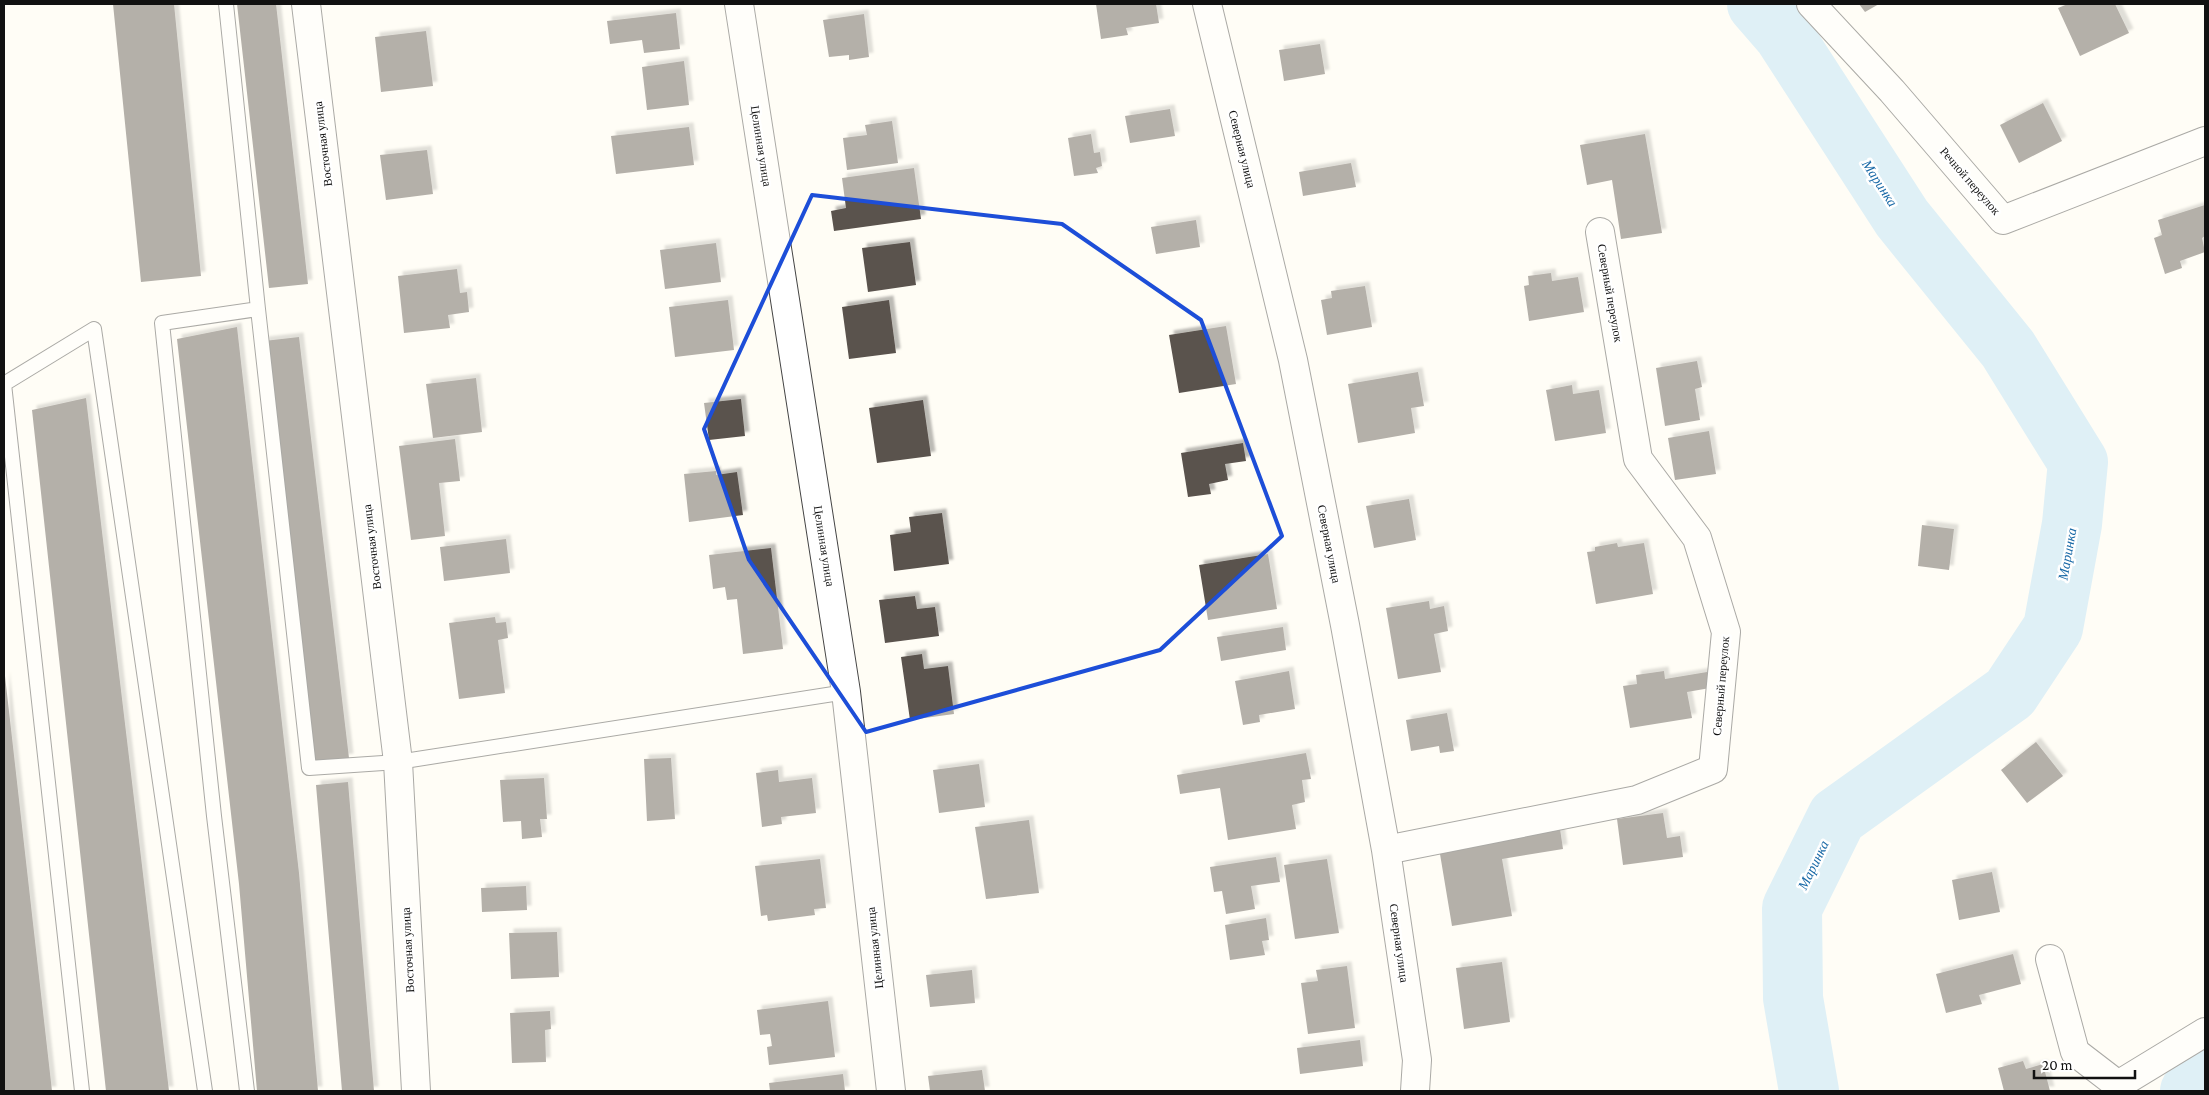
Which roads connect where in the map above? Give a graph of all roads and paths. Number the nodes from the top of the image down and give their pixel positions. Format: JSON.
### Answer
{"nodes":[{"id":1,"x":226,"y":4,"type":"edge"},
{"id":2,"x":306,"y":4,"type":"edge"},
{"id":3,"x":739,"y":4,"type":"edge"},
{"id":4,"x":1207,"y":4,"type":"edge"},
{"id":5,"x":1811,"y":4,"type":"edge"},
{"id":6,"x":2205,"y":141,"type":"edge"},
{"id":7,"x":1600,"y":232,"type":"dead end"},
{"id":8,"x":258,"y":309,"type":"junction"},
{"id":9,"x":846,"y":692,"type":"junction"},
{"id":10,"x":398,"y":762,"type":"junction"},
{"id":11,"x":1386,"y":850,"type":"junction"},
{"id":12,"x":2050,"y":959,"type":"dead end"},
{"id":13,"x":2205,"y":1032,"type":"edge"},
{"id":14,"x":82,"y":1091,"type":"edge"},
{"id":15,"x":205,"y":1091,"type":"edge"},
{"id":16,"x":247,"y":1091,"type":"edge"},
{"id":17,"x":416,"y":1091,"type":"edge"},
{"id":18,"x":891,"y":1091,"type":"edge"},
{"id":19,"x":1414,"y":1091,"type":"edge"}],
"edges":[{"from":1,"to":8,"type":"lane"},
{"from":2,"to":10,"type":"street","name":"Восточная улица"},
{"from":3,"to":9,"type":"street","name":"Целинная улица"},
{"from":4,"to":11,"type":"street","name":"Северная улица"},
{"from":5,"to":6,"type":"street","name":"Речной переулок"},
{"from":7,"to":11,"type":"street","name":"Северный переулок"},
{"from":8,"to":10,"type":"lane"},
{"from":8,"to":16,"type":"lane"},
{"from":9,"to":10,"type":"lane"},
{"from":9,"to":18,"type":"street","name":"Целинная улица"},
{"from":10,"to":17,"type":"street","name":"Восточная улица"},
{"from":11,"to":19,"type":"street","name":"Северная улица"},
{"from":12,"to":13,"type":"street"},
{"from":14,"to":15,"type":"lane"}]}
